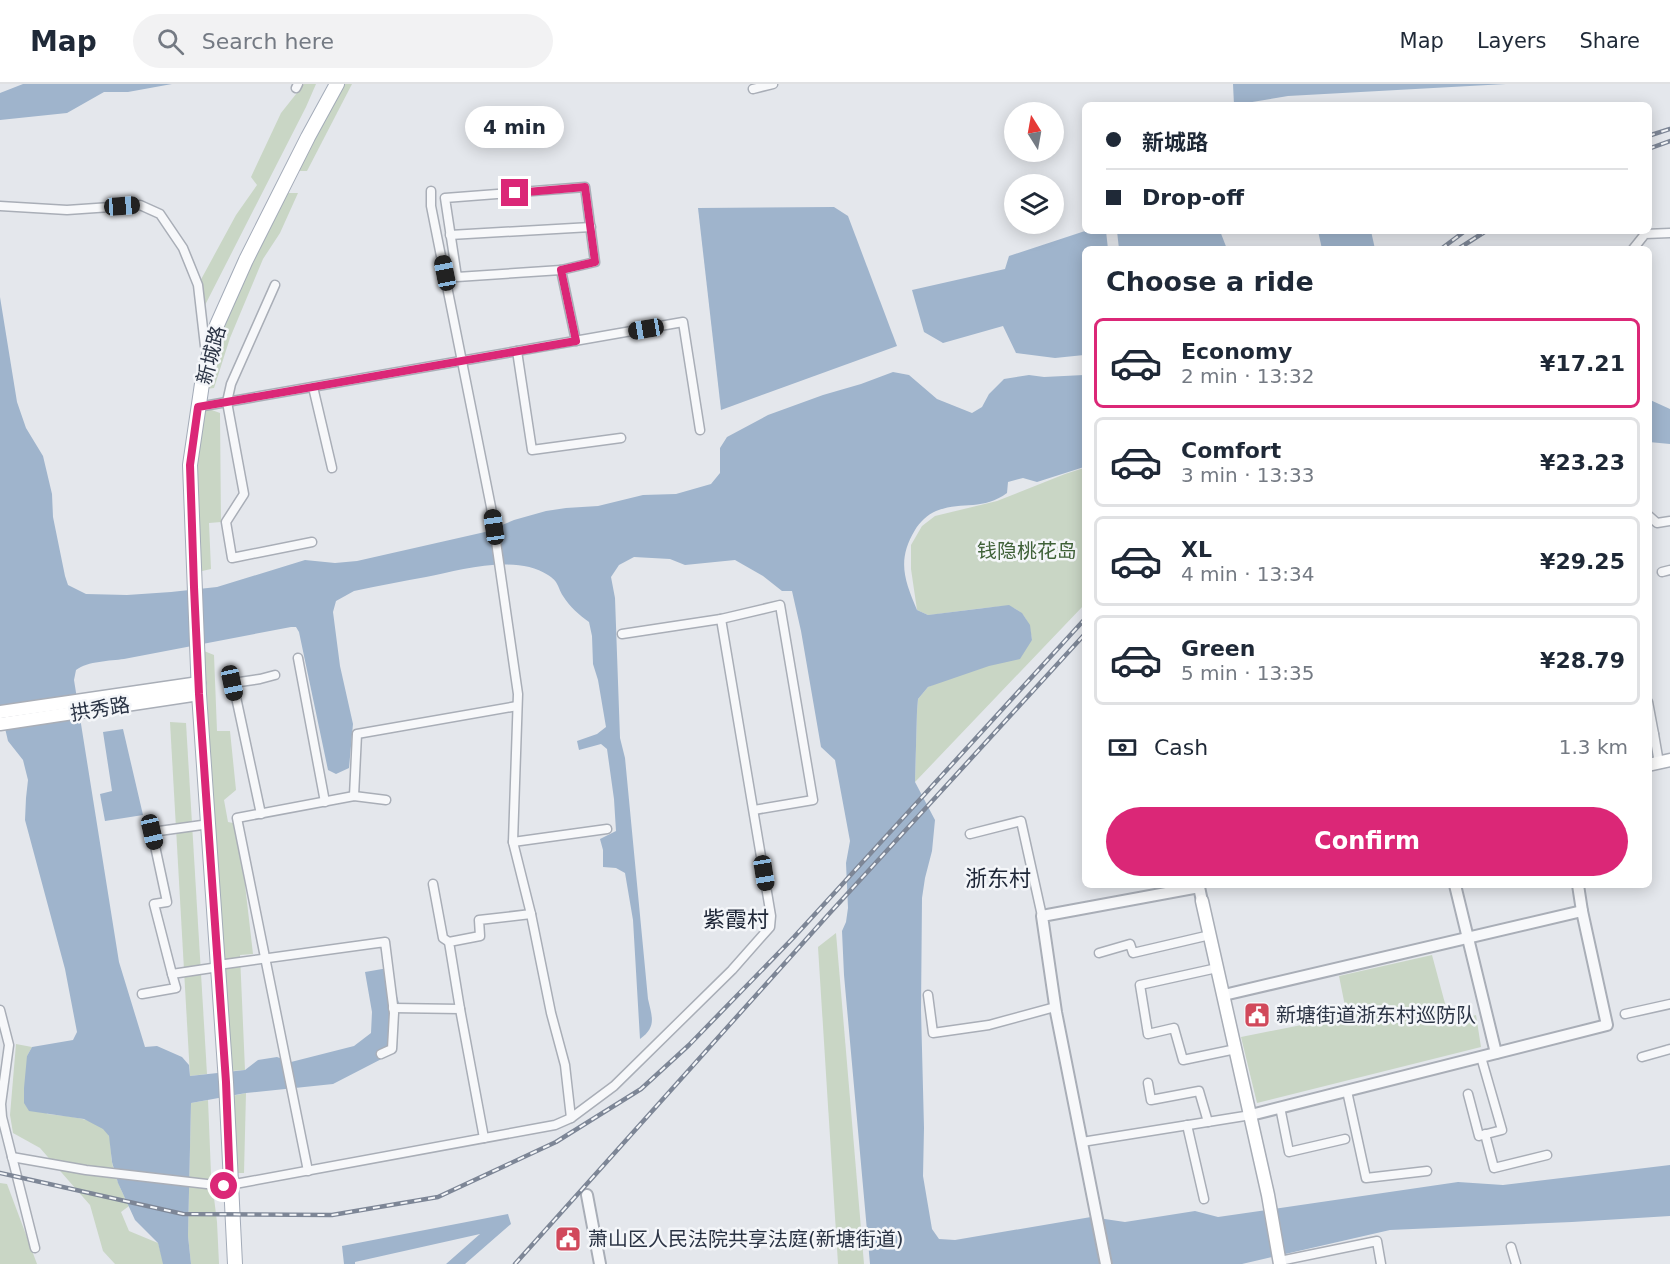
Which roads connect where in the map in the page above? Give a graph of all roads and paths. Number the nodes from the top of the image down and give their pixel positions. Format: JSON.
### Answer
{"nodes":[{"id":1,"x":331,"y":84,"type":"edge"},
{"id":2,"x":338,"y":84,"type":"edge"},
{"id":3,"x":773,"y":84,"type":"edge"},
{"id":4,"x":753,"y":89,"type":"dead end"},
{"id":5,"x":431,"y":191,"type":"dead end"},
{"id":6,"x":0,"y":206,"type":"edge"},
{"id":7,"x":591,"y":227,"type":"junction"},
{"id":8,"x":1670,"y":233,"type":"edge"},
{"id":9,"x":1645,"y":234,"type":"edge"},
{"id":10,"x":1652,"y":234,"type":"edge"},
{"id":11,"x":450,"y":235,"type":"junction"},
{"id":12,"x":1635,"y":246,"type":"edge"},
{"id":13,"x":561,"y":270,"type":"junction"},
{"id":14,"x":275,"y":285,"type":"dead end"},
{"id":15,"x":576,"y":341,"type":"junction"},
{"id":16,"x":205,"y":346,"type":"junction"},
{"id":17,"x":517,"y":351,"type":"junction"},
{"id":18,"x":462,"y":361,"type":"junction"},
{"id":19,"x":313,"y":387,"type":"junction"},
{"id":20,"x":227,"y":402,"type":"junction"},
{"id":21,"x":198,"y":407,"type":"junction"},
{"id":22,"x":700,"y":430,"type":"dead end"},
{"id":23,"x":621,"y":438,"type":"dead end"},
{"id":24,"x":332,"y":468,"type":"dead end"},
{"id":25,"x":1652,"y":519,"type":"edge"},
{"id":26,"x":1670,"y":521,"type":"edge"},
{"id":27,"x":312,"y":542,"type":"dead end"},
{"id":28,"x":191,"y":586,"type":"junction"},
{"id":29,"x":721,"y":619,"type":"junction"},
{"id":30,"x":621,"y":634,"type":"dead end"},
{"id":31,"x":298,"y":658,"type":"dead end"},
{"id":32,"x":275,"y":675,"type":"dead end"},
{"id":33,"x":195,"y":689,"type":"junction"},
{"id":34,"x":517,"y":706,"type":"junction"},
{"id":35,"x":0,"y":712,"type":"edge"},
{"id":36,"x":0,"y":724,"type":"edge"},
{"id":37,"x":1652,"y":738,"type":"edge"},
{"id":38,"x":1659,"y":763,"type":"edge"},
{"id":39,"x":354,"y":796,"type":"junction"},
{"id":40,"x":386,"y":800,"type":"dead end"},
{"id":41,"x":325,"y":801,"type":"junction"},
{"id":42,"x":754,"y":810,"type":"junction"},
{"id":43,"x":261,"y":814,"type":"junction"},
{"id":44,"x":202,"y":825,"type":"junction"},
{"id":45,"x":607,"y":829,"type":"dead end"},
{"id":46,"x":970,"y":834,"type":"dead end"},
{"id":47,"x":513,"y":842,"type":"junction"},
{"id":48,"x":434,"y":884,"type":"dead end"},
{"id":49,"x":1202,"y":888,"type":"edge"},
{"id":50,"x":1456,"y":888,"type":"edge"},
{"id":51,"x":1578,"y":888,"type":"edge"},
{"id":52,"x":1162,"y":889,"type":"edge"},
{"id":53,"x":1202,"y":901,"type":"joint"},
{"id":54,"x":1582,"y":911,"type":"junction"},
{"id":55,"x":531,"y":914,"type":"junction"},
{"id":56,"x":1042,"y":916,"type":"junction"},
{"id":57,"x":1210,"y":935,"type":"junction"},
{"id":58,"x":1467,"y":938,"type":"junction"},
{"id":59,"x":449,"y":942,"type":"junction"},
{"id":60,"x":1099,"y":953,"type":"dead end"},
{"id":61,"x":265,"y":958,"type":"junction"},
{"id":62,"x":215,"y":967,"type":"junction"},
{"id":63,"x":1218,"y":968,"type":"junction"},
{"id":64,"x":172,"y":974,"type":"junction"},
{"id":65,"x":142,"y":994,"type":"dead end"},
{"id":66,"x":928,"y":995,"type":"dead end"},
{"id":67,"x":1224,"y":995,"type":"junction"},
{"id":68,"x":1670,"y":1004,"type":"edge"},
{"id":69,"x":1055,"y":1006,"type":"junction"},
{"id":70,"x":393,"y":1008,"type":"junction"},
{"id":71,"x":460,"y":1009,"type":"junction"},
{"id":72,"x":0,"y":1010,"type":"edge"},
{"id":73,"x":1625,"y":1014,"type":"dead end"},
{"id":74,"x":1236,"y":1049,"type":"junction"},
{"id":75,"x":1670,"y":1049,"type":"edge"},
{"id":76,"x":1496,"y":1053,"type":"junction"},
{"id":77,"x":381,"y":1054,"type":"dead end"},
{"id":78,"x":1481,"y":1057,"type":"junction"},
{"id":79,"x":1642,"y":1057,"type":"dead end"},
{"id":80,"x":1148,"y":1083,"type":"dead end"},
{"id":81,"x":1347,"y":1091,"type":"junction"},
{"id":82,"x":1468,"y":1094,"type":"dead end"},
{"id":83,"x":1280,"y":1107,"type":"junction"},
{"id":84,"x":1251,"y":1115,"type":"junction"},
{"id":85,"x":571,"y":1118,"type":"junction"},
{"id":86,"x":1208,"y":1122,"type":"junction"},
{"id":87,"x":1187,"y":1125,"type":"junction"},
{"id":88,"x":1485,"y":1134,"type":"junction"},
{"id":89,"x":484,"y":1138,"type":"junction"},
{"id":90,"x":1345,"y":1140,"type":"dead end"},
{"id":91,"x":1082,"y":1142,"type":"junction"},
{"id":92,"x":1547,"y":1155,"type":"dead end"},
{"id":93,"x":12,"y":1156,"type":"junction"},
{"id":94,"x":308,"y":1171,"type":"junction"},
{"id":95,"x":1427,"y":1171,"type":"dead end"},
{"id":96,"x":227,"y":1186,"type":"junction"},
{"id":97,"x":587,"y":1195,"type":"dead end"},
{"id":98,"x":1204,"y":1199,"type":"dead end"},
{"id":99,"x":1511,"y":1247,"type":"dead end"},
{"id":100,"x":35,"y":1248,"type":"dead end"},
{"id":101,"x":1280,"y":1262,"type":"edge"},
{"id":102,"x":229,"y":1264,"type":"edge"},
{"id":103,"x":235,"y":1264,"type":"edge"},
{"id":104,"x":600,"y":1264,"type":"edge"},
{"id":105,"x":1106,"y":1264,"type":"edge"},
{"id":106,"x":1381,"y":1264,"type":"edge"},
{"id":107,"x":1516,"y":1264,"type":"edge"}],
"edges":[{"from":1,"to":16,"type":"main road","name":"新城路"},
{"from":2,"to":21,"type":"main road","name":"新城路"},
{"from":3,"to":4,"type":"street"},
{"from":5,"to":18,"type":"street"},
{"from":6,"to":16,"type":"street"},
{"from":7,"to":11,"type":"street"},
{"from":7,"to":11,"type":"street"},
{"from":7,"to":13,"type":"street"},
{"from":8,"to":10,"type":"street"},
{"from":9,"to":12,"type":"street"},
{"from":11,"to":13,"type":"street"},
{"from":13,"to":15,"type":"street"},
{"from":14,"to":20,"type":"street"},
{"from":15,"to":17,"type":"street"},
{"from":15,"to":22,"type":"street"},
{"from":16,"to":28,"type":"main road","name":"新城路"},
{"from":17,"to":18,"type":"street"},
{"from":17,"to":23,"type":"street"},
{"from":18,"to":19,"type":"street"},
{"from":18,"to":34,"type":"street"},
{"from":19,"to":20,"type":"street"},
{"from":19,"to":24,"type":"street"},
{"from":20,"to":21,"type":"street"},
{"from":20,"to":27,"type":"street"},
{"from":21,"to":28,"type":"main road","name":"新城路"},
{"from":25,"to":26,"type":"street"},
{"from":28,"to":33,"type":"main road","name":"新城路"},
{"from":29,"to":30,"type":"street"},
{"from":29,"to":42,"type":"street"},
{"from":29,"to":42,"type":"street"},
{"from":31,"to":41,"type":"street"},
{"from":32,"to":43,"type":"street"},
{"from":33,"to":35,"type":"main road","name":"拱秀路"},
{"from":33,"to":36,"type":"main road","name":"拱秀路"},
{"from":33,"to":44,"type":"main road","name":"新城路"},
{"from":33,"to":62,"type":"main road","name":"新城路"},
{"from":34,"to":39,"type":"street"},
{"from":34,"to":47,"type":"street"},
{"from":37,"to":38,"type":"street"},
{"from":39,"to":40,"type":"street"},
{"from":39,"to":41,"type":"street"},
{"from":41,"to":43,"type":"street"},
{"from":42,"to":85,"type":"street"},
{"from":43,"to":61,"type":"street"},
{"from":44,"to":62,"type":"main road","name":"新城路"},
{"from":44,"to":64,"type":"street"},
{"from":45,"to":47,"type":"street"},
{"from":46,"to":56,"type":"street"},
{"from":47,"to":55,"type":"street"},
{"from":48,"to":59,"type":"street"},
{"from":49,"to":53,"type":"street"},
{"from":50,"to":58,"type":"street"},
{"from":51,"to":54,"type":"street"},
{"from":52,"to":56,"type":"street"},
{"from":53,"to":57,"type":"main road"},
{"from":54,"to":58,"type":"street"},
{"from":54,"to":76,"type":"street"},
{"from":55,"to":59,"type":"street"},
{"from":55,"to":85,"type":"street"},
{"from":56,"to":69,"type":"street"},
{"from":57,"to":60,"type":"street"},
{"from":57,"to":63,"type":"main road"},
{"from":58,"to":67,"type":"street"},
{"from":58,"to":76,"type":"street"},
{"from":59,"to":71,"type":"street"},
{"from":61,"to":62,"type":"street"},
{"from":61,"to":70,"type":"street"},
{"from":61,"to":94,"type":"street"},
{"from":62,"to":64,"type":"street"},
{"from":62,"to":96,"type":"main road","name":"新城路"},
{"from":63,"to":67,"type":"main road"},
{"from":63,"to":74,"type":"street"},
{"from":64,"to":65,"type":"street"},
{"from":66,"to":69,"type":"street"},
{"from":67,"to":74,"type":"main road"},
{"from":68,"to":73,"type":"street"},
{"from":69,"to":91,"type":"street"},
{"from":70,"to":71,"type":"street"},
{"from":70,"to":77,"type":"street"},
{"from":71,"to":89,"type":"street"},
{"from":72,"to":93,"type":"street"},
{"from":74,"to":84,"type":"main road"},
{"from":75,"to":79,"type":"street"},
{"from":76,"to":78,"type":"street"},
{"from":78,"to":81,"type":"street"},
{"from":78,"to":88,"type":"street"},
{"from":80,"to":86,"type":"street"},
{"from":81,"to":83,"type":"street"},
{"from":81,"to":95,"type":"street"},
{"from":82,"to":88,"type":"street"},
{"from":83,"to":84,"type":"street"},
{"from":83,"to":90,"type":"street"},
{"from":84,"to":86,"type":"street"},
{"from":84,"to":101,"type":"main road"},
{"from":85,"to":89,"type":"street"},
{"from":86,"to":87,"type":"street"},
{"from":87,"to":91,"type":"street"},
{"from":87,"to":98,"type":"street"},
{"from":88,"to":92,"type":"street"},
{"from":89,"to":94,"type":"street"},
{"from":91,"to":105,"type":"street"},
{"from":93,"to":96,"type":"street"},
{"from":93,"to":100,"type":"street"},
{"from":94,"to":96,"type":"street"},
{"from":96,"to":102,"type":"main road","name":"新城路"},
{"from":96,"to":103,"type":"main road","name":"新城路"},
{"from":97,"to":104,"type":"street"},
{"from":99,"to":107,"type":"street"},
{"from":101,"to":106,"type":"street"}]}
